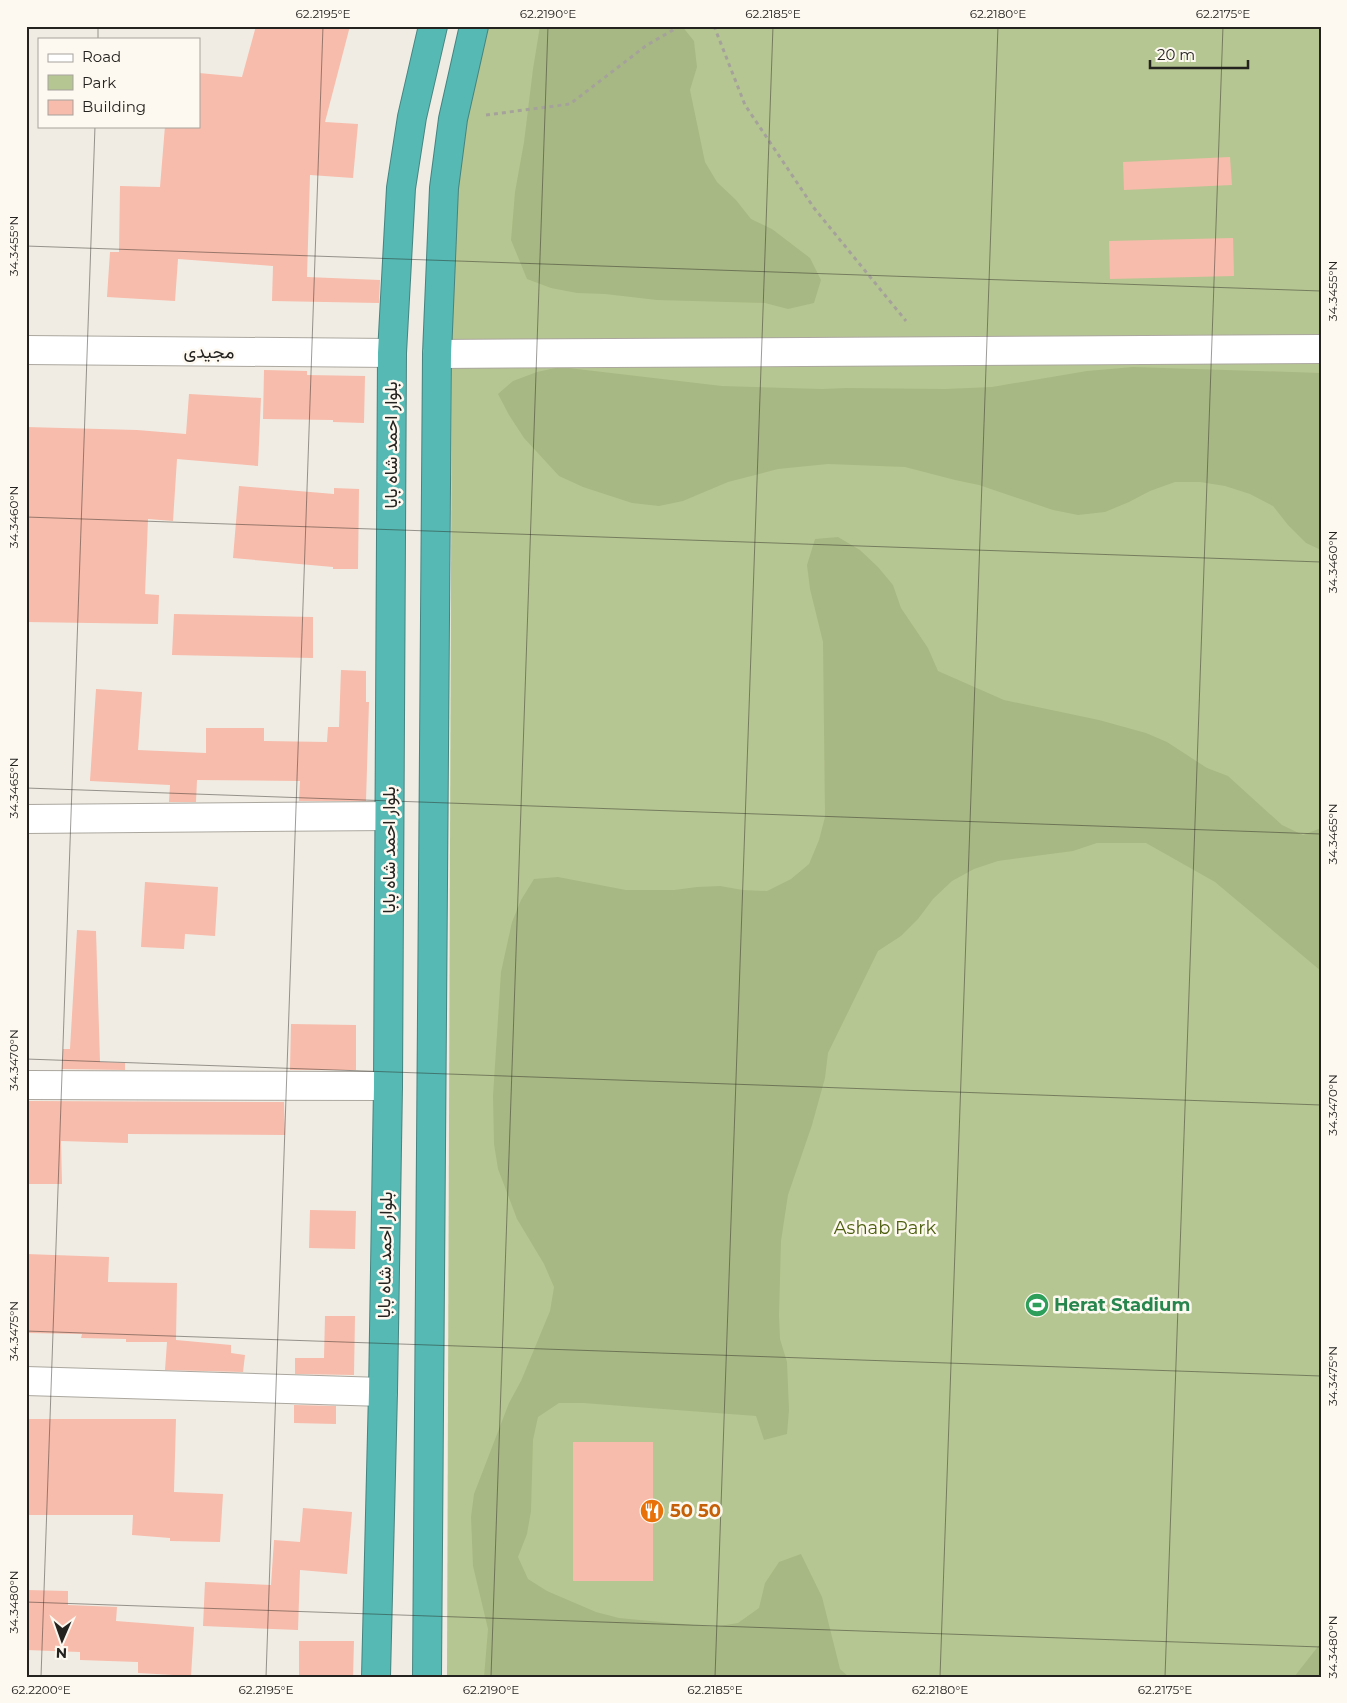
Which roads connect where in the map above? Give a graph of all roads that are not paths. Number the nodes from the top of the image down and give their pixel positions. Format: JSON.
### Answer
{"nodes":[{"id":1,"x":433,"y":26,"type":"edge"},
{"id":2,"x":474,"y":26,"type":"edge"},
{"id":3,"x":1321,"y":349,"type":"edge"},
{"id":4,"x":26,"y":350,"type":"edge"},
{"id":5,"x":392,"y":353,"type":"junction"},
{"id":6,"x":437,"y":354,"type":"junction"},
{"id":7,"x":389,"y":816,"type":"junction"},
{"id":8,"x":26,"y":819,"type":"edge"},
{"id":9,"x":26,"y":1086,"type":"edge"},
{"id":10,"x":388,"y":1086,"type":"junction"},
{"id":11,"x":26,"y":1381,"type":"edge"},
{"id":12,"x":383,"y":1392,"type":"junction"},
{"id":13,"x":376,"y":1677,"type":"edge"},
{"id":14,"x":427,"y":1677,"type":"edge"}],
"edges":[{"from":1,"to":5,"type":"highway","name":"بلوار احمد شاه بابا"},
{"from":2,"to":6,"type":"highway"},
{"from":3,"to":6,"type":"street"},
{"from":4,"to":5,"type":"street","name":"مجیدی"},
{"from":5,"to":7,"type":"highway","name":"بلوار احمد شاه بابا"},
{"from":6,"to":14,"type":"highway"},
{"from":7,"to":8,"type":"street"},
{"from":7,"to":10,"type":"highway","name":"بلوار احمد شاه بابا"},
{"from":9,"to":10,"type":"street"},
{"from":10,"to":12,"type":"highway","name":"بلوار احمد شاه بابا"},
{"from":11,"to":12,"type":"street"},
{"from":12,"to":13,"type":"highway","name":"بلوار احمد شاه بابا"}]}
